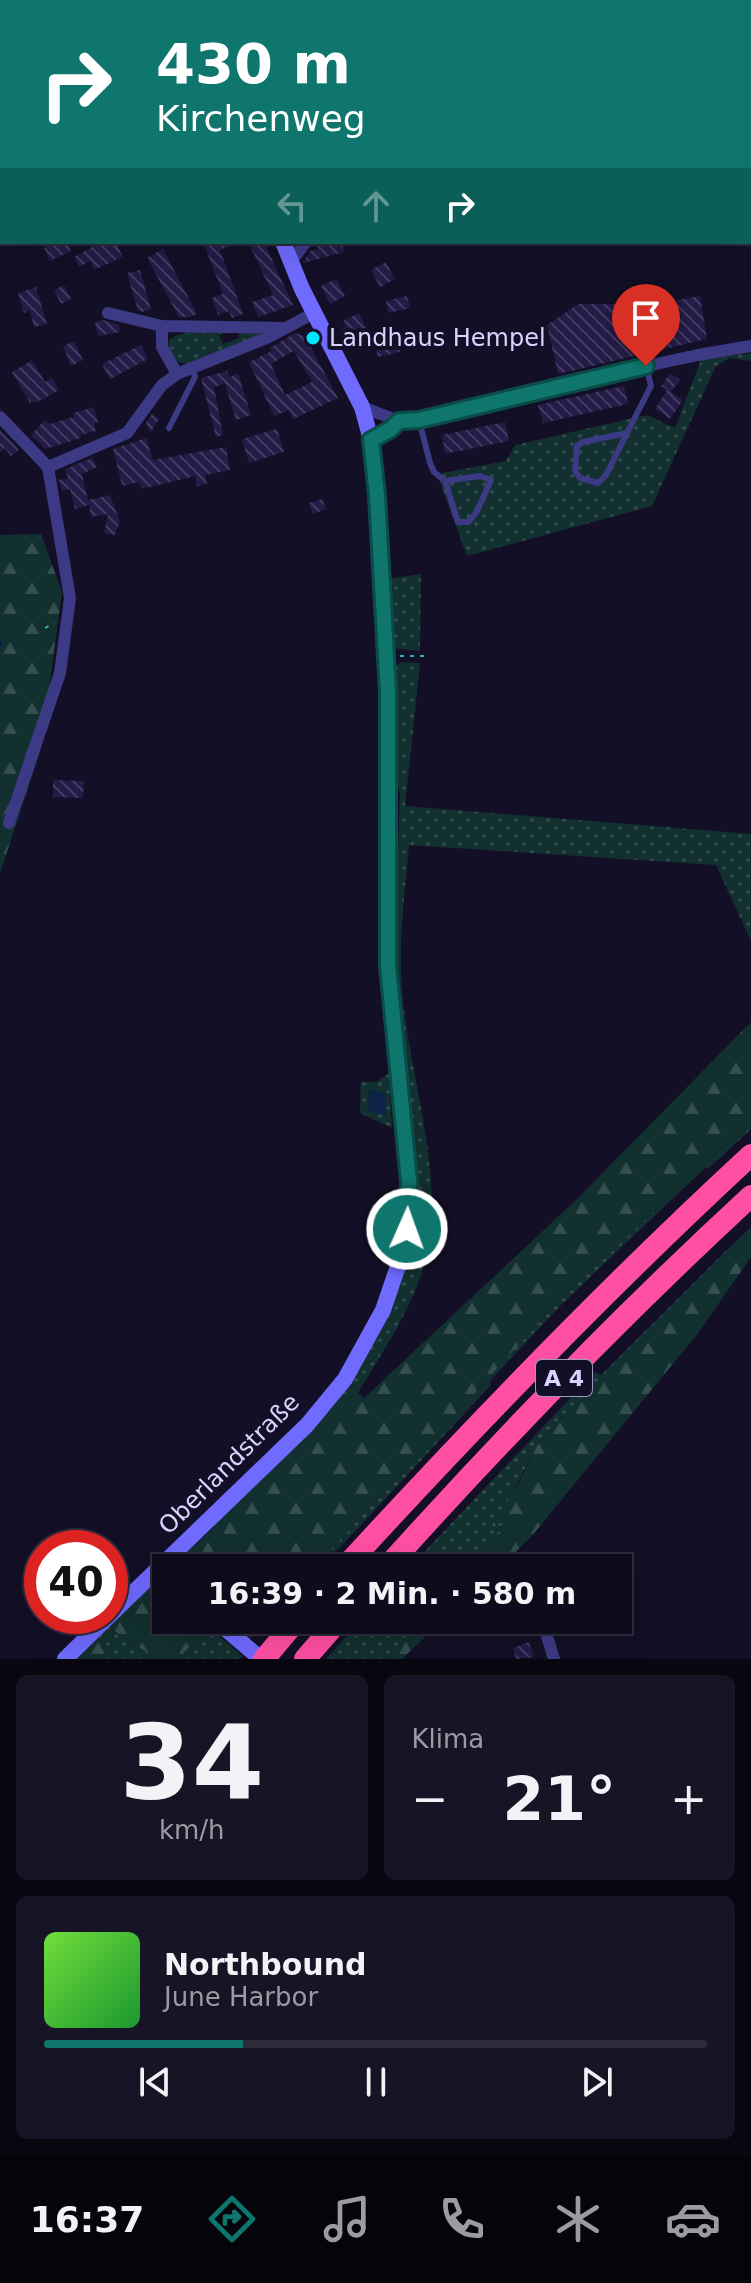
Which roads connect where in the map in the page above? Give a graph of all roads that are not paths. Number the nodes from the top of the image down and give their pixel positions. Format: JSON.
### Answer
{"nodes":[{"id":1,"x":284,"y":244,"type":"edge"},
{"id":2,"x":304,"y":244,"type":"edge"},
{"id":3,"x":290,"y":263,"type":"junction"},
{"id":4,"x":108,"y":313,"type":"dead end"},
{"id":5,"x":314,"y":313,"type":"junction"},
{"id":6,"x":162,"y":326,"type":"junction"},
{"id":7,"x":283,"y":328,"type":"junction"},
{"id":8,"x":751,"y":346,"type":"edge"},
{"id":9,"x":646,"y":366,"type":"junction"},
{"id":10,"x":193,"y":368,"type":"junction"},
{"id":11,"x":177,"y":374,"type":"junction"},
{"id":12,"x":362,"y":407,"type":"junction"},
{"id":13,"x":0,"y":417,"type":"edge"},
{"id":14,"x":419,"y":420,"type":"junction"},
{"id":15,"x":399,"y":421,"type":"junction"},
{"id":16,"x":169,"y":428,"type":"dead end"},
{"id":17,"x":627,"y":433,"type":"junction"},
{"id":18,"x":371,"y":440,"type":"junction"},
{"id":19,"x":48,"y":467,"type":"junction"},
{"id":20,"x":445,"y":481,"type":"junction"},
{"id":21,"x":9,"y":823,"type":"dead end"},
{"id":22,"x":751,"y":1155,"type":"edge"},
{"id":23,"x":751,"y":1196,"type":"edge"},
{"id":24,"x":180,"y":1554,"type":"edge"},
{"id":25,"x":357,"y":1554,"type":"edge"},
{"id":26,"x":399,"y":1554,"type":"edge"},
{"id":27,"x":152,"y":1580,"type":"edge"},
{"id":28,"x":128,"y":1601,"type":"edge"},
{"id":29,"x":91,"y":1634,"type":"edge"},
{"id":30,"x":232,"y":1634,"type":"edge"},
{"id":31,"x":284,"y":1634,"type":"edge"},
{"id":32,"x":327,"y":1634,"type":"edge"},
{"id":33,"x":546,"y":1634,"type":"edge"},
{"id":34,"x":65,"y":1659,"type":"edge"},
{"id":35,"x":262,"y":1659,"type":"edge"},
{"id":36,"x":305,"y":1659,"type":"edge"},
{"id":37,"x":554,"y":1659,"type":"edge"}],
"edges":[{"from":1,"to":3,"type":"street","name":"Oberlandstraße"},
{"from":2,"to":3,"type":"street"},
{"from":3,"to":5,"type":"street","name":"Oberlandstraße"},
{"from":4,"to":6,"type":"street"},
{"from":5,"to":7,"type":"street"},
{"from":5,"to":12,"type":"street","name":"Oberlandstraße"},
{"from":6,"to":7,"type":"street"},
{"from":6,"to":11,"type":"street"},
{"from":7,"to":10,"type":"street"},
{"from":8,"to":9,"type":"street"},
{"from":9,"to":14,"type":"street"},
{"from":9,"to":17,"type":"lane"},
{"from":10,"to":11,"type":"street"},
{"from":10,"to":16,"type":"lane"},
{"from":11,"to":19,"type":"street"},
{"from":12,"to":15,"type":"street"},
{"from":12,"to":18,"type":"street","name":"Oberlandstraße"},
{"from":13,"to":19,"type":"street"},
{"from":14,"to":15,"type":"street"},
{"from":14,"to":20,"type":"lane"},
{"from":15,"to":18,"type":"street"},
{"from":17,"to":17,"type":"lane"},
{"from":18,"to":24,"type":"street","name":"Oberlandstraße"},
{"from":19,"to":21,"type":"street"},
{"from":20,"to":20,"type":"lane"},
{"from":22,"to":25,"type":"highway","number":"A 4"},
{"from":23,"to":26,"type":"highway","number":"A 4"},
{"from":27,"to":28,"type":"street","name":"Oberlandstraße"},
{"from":29,"to":34,"type":"street","name":"Oberlandstraße"},
{"from":30,"to":35,"type":"street"},
{"from":31,"to":35,"type":"highway"},
{"from":32,"to":36,"type":"highway"},
{"from":33,"to":37,"type":"street"}]}
